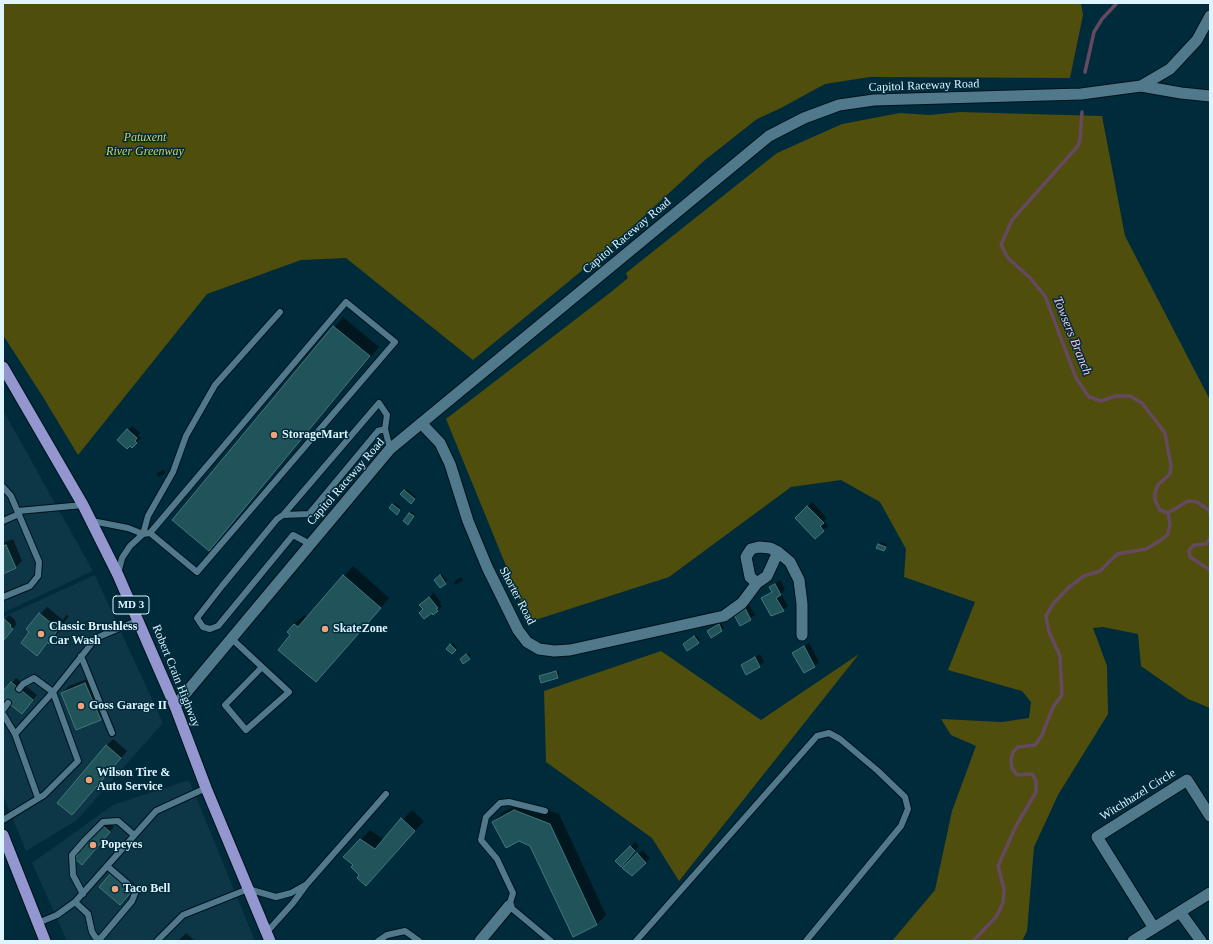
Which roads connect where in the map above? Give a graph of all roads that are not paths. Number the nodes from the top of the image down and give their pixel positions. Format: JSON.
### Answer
{"nodes":[{"id":1,"x":1210,"y":16,"type":"edge"},
{"id":2,"x":1141,"y":86,"type":"junction"},
{"id":3,"x":1210,"y":96,"type":"edge"},
{"id":4,"x":280,"y":312,"type":"dead end"},
{"id":5,"x":3,"y":368,"type":"edge"},
{"id":6,"x":420,"y":424,"type":"junction"},
{"id":7,"x":385,"y":429,"type":"junction"},
{"id":8,"x":390,"y":449,"type":"junction"},
{"id":9,"x":3,"y":487,"type":"edge"},
{"id":10,"x":83,"y":505,"type":"junction"},
{"id":11,"x":19,"y":513,"type":"junction"},
{"id":12,"x":283,"y":516,"type":"junction"},
{"id":13,"x":3,"y":521,"type":"edge"},
{"id":14,"x":92,"y":521,"type":"junction"},
{"id":15,"x":150,"y":533,"type":"junction"},
{"id":16,"x":143,"y":534,"type":"junction"},
{"id":17,"x":310,"y":544,"type":"junction"},
{"id":18,"x":778,"y":552,"type":"junction"},
{"id":19,"x":118,"y":576,"type":"junction"},
{"id":20,"x":757,"y":583,"type":"junction"},
{"id":21,"x":3,"y":596,"type":"edge"},
{"id":22,"x":139,"y":620,"type":"junction"},
{"id":23,"x":802,"y":635,"type":"dead end"},
{"id":24,"x":231,"y":638,"type":"junction"},
{"id":25,"x":81,"y":656,"type":"junction"},
{"id":26,"x":262,"y":666,"type":"junction"},
{"id":27,"x":21,"y":686,"type":"dead end"},
{"id":28,"x":52,"y":692,"type":"junction"},
{"id":29,"x":8,"y":703,"type":"dead end"},
{"id":30,"x":175,"y":706,"type":"junction"},
{"id":31,"x":3,"y":710,"type":"edge"},
{"id":32,"x":3,"y":714,"type":"edge"},
{"id":33,"x":112,"y":733,"type":"dead end"},
{"id":34,"x":15,"y":734,"type":"junction"},
{"id":35,"x":206,"y":788,"type":"junction"},
{"id":36,"x":386,"y":794,"type":"dead end"},
{"id":37,"x":38,"y":798,"type":"junction"},
{"id":38,"x":545,"y":811,"type":"dead end"},
{"id":39,"x":1210,"y":816,"type":"edge"},
{"id":40,"x":3,"y":820,"type":"edge"},
{"id":41,"x":3,"y":835,"type":"edge"},
{"id":42,"x":134,"y":836,"type":"junction"},
{"id":43,"x":107,"y":866,"type":"junction"},
{"id":44,"x":306,"y":884,"type":"junction"},
{"id":45,"x":248,"y":889,"type":"junction"},
{"id":46,"x":1210,"y":892,"type":"edge"},
{"id":47,"x":82,"y":894,"type":"junction"},
{"id":48,"x":75,"y":902,"type":"junction"},
{"id":49,"x":509,"y":906,"type":"junction"},
{"id":50,"x":1180,"y":912,"type":"junction"},
{"id":51,"x":38,"y":923,"type":"junction"},
{"id":52,"x":1154,"y":928,"type":"junction"},
{"id":53,"x":268,"y":937,"type":"edge"},
{"id":54,"x":43,"y":940,"type":"edge"},
{"id":55,"x":157,"y":941,"type":"edge"},
{"id":56,"x":378,"y":941,"type":"edge"},
{"id":57,"x":419,"y":941,"type":"edge"},
{"id":58,"x":480,"y":941,"type":"edge"},
{"id":59,"x":551,"y":941,"type":"edge"},
{"id":60,"x":636,"y":941,"type":"edge"},
{"id":61,"x":806,"y":941,"type":"edge"},
{"id":62,"x":1133,"y":941,"type":"edge"},
{"id":63,"x":1201,"y":941,"type":"edge"}],
"edges":[{"from":1,"to":2,"type":"street","name":"Capitol Raceway Road"},
{"from":2,"to":3,"type":"street"},
{"from":2,"to":6,"type":"street","name":"Capitol Raceway Road"},
{"from":4,"to":16,"type":"lane"},
{"from":5,"to":10,"type":"highway","name":"Robert Crain Highway","number":"MD 3"},
{"from":6,"to":8,"type":"street","name":"Capitol Raceway Road"},
{"from":6,"to":20,"type":"street","name":"Shorter Road"},
{"from":7,"to":8,"type":"lane"},
{"from":7,"to":12,"type":"lane"},
{"from":7,"to":12,"type":"lane"},
{"from":8,"to":17,"type":"street","name":"Capitol Raceway Road"},
{"from":9,"to":11,"type":"lane"},
{"from":10,"to":11,"type":"lane"},
{"from":10,"to":14,"type":"highway","name":"Robert Crain Highway","number":"MD 3"},
{"from":11,"to":13,"type":"lane"},
{"from":11,"to":21,"type":"lane"},
{"from":12,"to":17,"type":"lane"},
{"from":14,"to":16,"type":"lane"},
{"from":14,"to":19,"type":"highway","name":"Robert Crain Highway","number":"MD 3"},
{"from":15,"to":15,"type":"lane"},
{"from":15,"to":16,"type":"lane"},
{"from":16,"to":19,"type":"lane"},
{"from":17,"to":24,"type":"street","name":"Capitol Raceway Road"},
{"from":18,"to":20,"type":"street","name":"Shorter Road"},
{"from":18,"to":20,"type":"street"},
{"from":18,"to":23,"type":"street"},
{"from":19,"to":22,"type":"highway","name":"Robert Crain Highway","number":"MD 3"},
{"from":22,"to":25,"type":"lane"},
{"from":22,"to":30,"type":"highway","name":"Robert Crain Highway","number":"MD 3"},
{"from":24,"to":26,"type":"lane"},
{"from":24,"to":30,"type":"street","name":"Capitol Raceway Road"},
{"from":25,"to":28,"type":"lane"},
{"from":25,"to":33,"type":"lane"},
{"from":26,"to":26,"type":"lane"},
{"from":27,"to":28,"type":"lane"},
{"from":28,"to":34,"type":"lane"},
{"from":28,"to":37,"type":"lane"},
{"from":29,"to":31,"type":"lane"},
{"from":30,"to":35,"type":"highway","name":"Robert Crain Highway","number":"MD 3"},
{"from":32,"to":34,"type":"lane"},
{"from":34,"to":37,"type":"lane"},
{"from":35,"to":42,"type":"lane"},
{"from":35,"to":45,"type":"highway","name":"Robert Crain Highway","number":"MD 3"},
{"from":36,"to":44,"type":"lane"},
{"from":37,"to":40,"type":"lane"},
{"from":38,"to":49,"type":"lane"},
{"from":39,"to":52,"type":"street","name":"Witchhazel Circle"},
{"from":41,"to":51,"type":"highway"},
{"from":42,"to":43,"type":"lane"},
{"from":42,"to":47,"type":"lane"},
{"from":43,"to":47,"type":"lane"},
{"from":43,"to":48,"type":"lane"},
{"from":44,"to":45,"type":"lane"},
{"from":44,"to":53,"type":"lane"},
{"from":45,"to":53,"type":"highway","name":"Robert Crain Highway","number":"MD 3"},
{"from":45,"to":55,"type":"lane"},
{"from":46,"to":50,"type":"street"},
{"from":47,"to":48,"type":"lane"},
{"from":48,"to":51,"type":"lane"},
{"from":49,"to":58,"type":"street"},
{"from":49,"to":59,"type":"lane"},
{"from":50,"to":52,"type":"street"},
{"from":50,"to":63,"type":"street"},
{"from":51,"to":54,"type":"highway"},
{"from":52,"to":62,"type":"street"},
{"from":56,"to":57,"type":"lane"},
{"from":60,"to":61,"type":"lane"}]}
